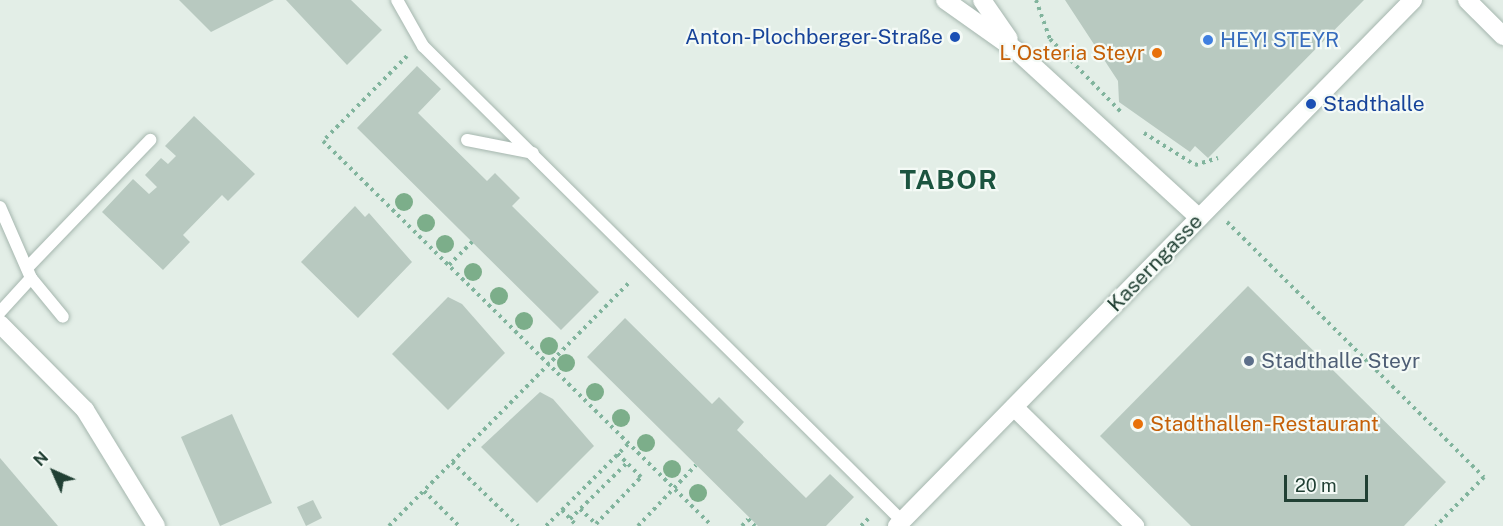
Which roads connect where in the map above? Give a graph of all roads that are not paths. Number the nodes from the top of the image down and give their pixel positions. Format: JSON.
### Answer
{"nodes":[{"id":1,"x":945,"y":0,"type":"edge"},
{"id":2,"x":982,"y":0,"type":"edge"},
{"id":3,"x":1413,"y":0,"type":"edge"},
{"id":4,"x":1467,"y":0,"type":"edge"},
{"id":5,"x":396,"y":2,"type":"edge"},
{"id":6,"x":1503,"y":36,"type":"edge"},
{"id":7,"x":1017,"y":51,"type":"junction"},
{"id":8,"x":150,"y":140,"type":"dead end"},
{"id":9,"x":467,"y":140,"type":"dead end"},
{"id":10,"x":533,"y":153,"type":"junction"},
{"id":11,"x":0,"y":207,"type":"edge"},
{"id":12,"x":1205,"y":212,"type":"junction"},
{"id":13,"x":29,"y":273,"type":"junction"},
{"id":14,"x":0,"y":312,"type":"edge"},
{"id":15,"x":63,"y":317,"type":"dead end"},
{"id":16,"x":0,"y":324,"type":"edge"},
{"id":17,"x":1014,"y":407,"type":"junction"},
{"id":18,"x":900,"y":524,"type":"edge"},
{"id":19,"x":156,"y":526,"type":"edge"},
{"id":20,"x":1136,"y":526,"type":"edge"}],
"edges":[{"from":1,"to":7,"type":"street"},
{"from":2,"to":7,"type":"street"},
{"from":3,"to":12,"type":"street","name":"Kaserngasse"},
{"from":4,"to":6,"type":"street"},
{"from":5,"to":10,"type":"lane"},
{"from":7,"to":12,"type":"street"},
{"from":8,"to":13,"type":"lane"},
{"from":9,"to":10,"type":"lane"},
{"from":10,"to":18,"type":"lane"},
{"from":11,"to":13,"type":"lane"},
{"from":12,"to":17,"type":"street","name":"Kaserngasse"},
{"from":13,"to":14,"type":"lane"},
{"from":13,"to":15,"type":"lane"},
{"from":16,"to":19,"type":"street"},
{"from":17,"to":18,"type":"street","name":"Kaserngasse"},
{"from":17,"to":20,"type":"street"}]}
